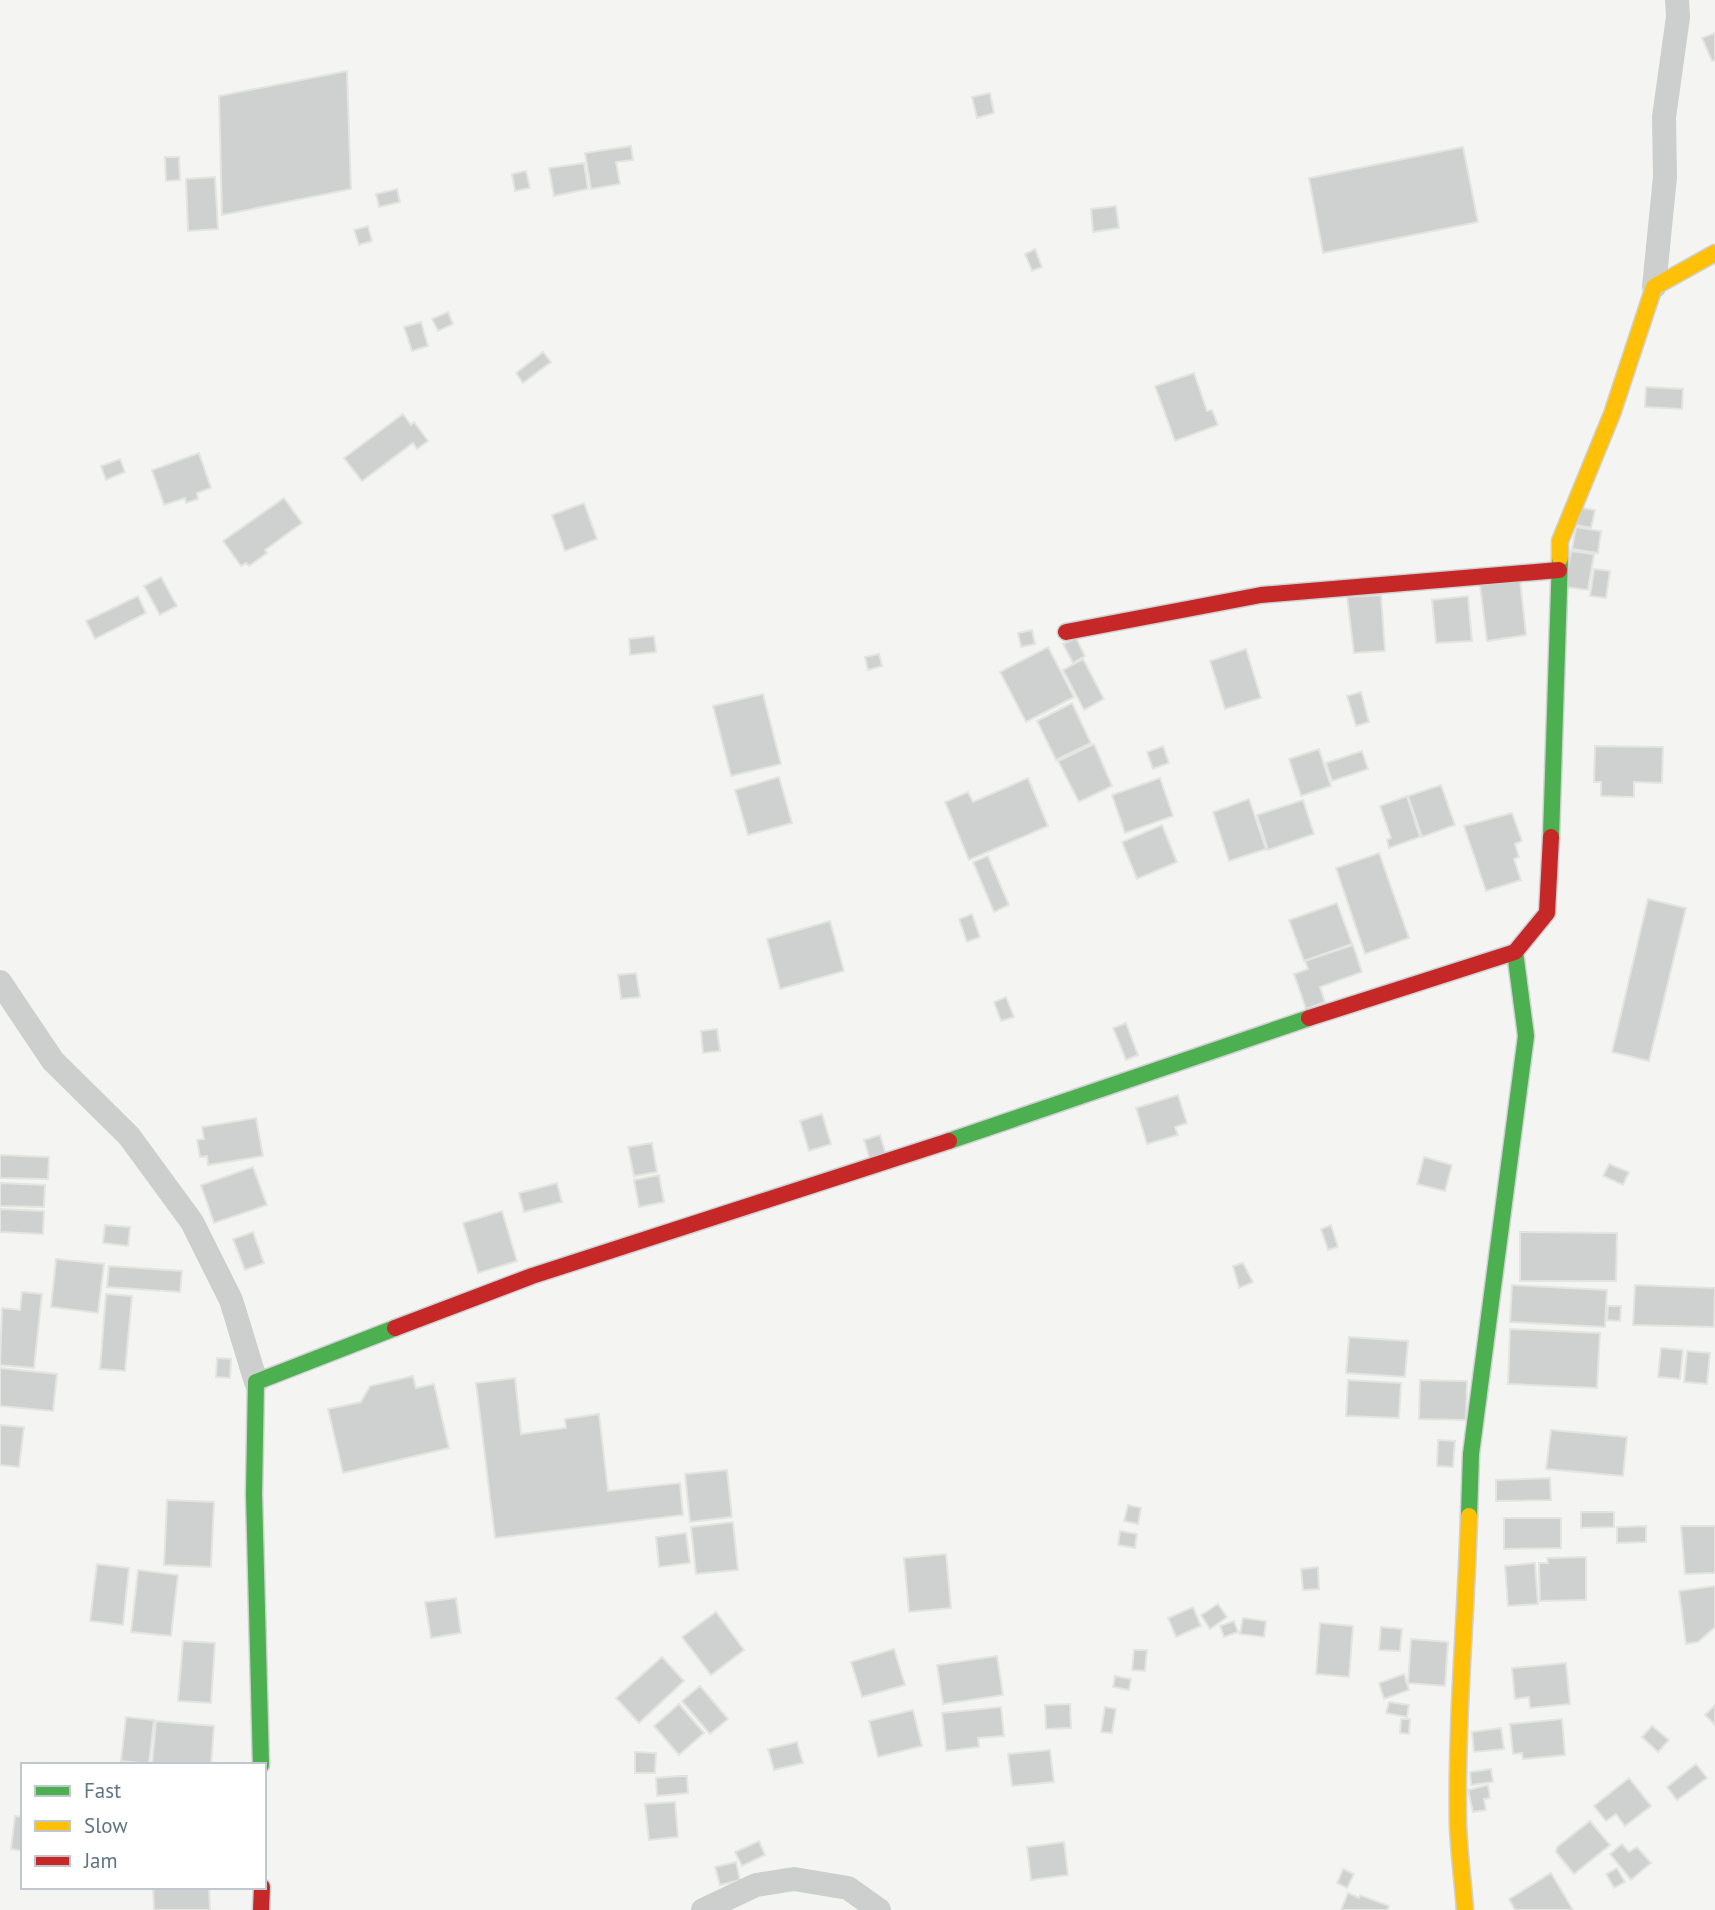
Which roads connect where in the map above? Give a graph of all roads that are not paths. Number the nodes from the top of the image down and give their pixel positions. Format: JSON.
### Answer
{"nodes":[{"id":1,"x":1677,"y":0,"type":"edge"},
{"id":2,"x":1715,"y":253,"type":"edge"},
{"id":3,"x":1654,"y":287,"type":"junction"},
{"id":4,"x":1559,"y":570,"type":"junction"},
{"id":5,"x":1066,"y":632,"type":"dead end"},
{"id":6,"x":1515,"y":952,"type":"junction"},
{"id":7,"x":0,"y":982,"type":"edge"},
{"id":8,"x":256,"y":1382,"type":"junction"},
{"id":9,"x":261,"y":1763,"type":"edge"},
{"id":10,"x":262,"y":1889,"type":"edge"},
{"id":11,"x":261,"y":1910,"type":"edge"},
{"id":12,"x":703,"y":1910,"type":"edge"},
{"id":13,"x":879,"y":1910,"type":"edge"},
{"id":14,"x":1465,"y":1910,"type":"edge"}],
"edges":[{"from":1,"to":3,"type":"street"},
{"from":2,"to":3,"type":"street"},
{"from":3,"to":4,"type":"street"},
{"from":4,"to":5,"type":"street"},
{"from":4,"to":6,"type":"street"},
{"from":6,"to":8,"type":"street"},
{"from":6,"to":14,"type":"street"},
{"from":7,"to":8,"type":"street"},
{"from":8,"to":9,"type":"street"},
{"from":10,"to":11,"type":"street"},
{"from":12,"to":13,"type":"street"}]}
